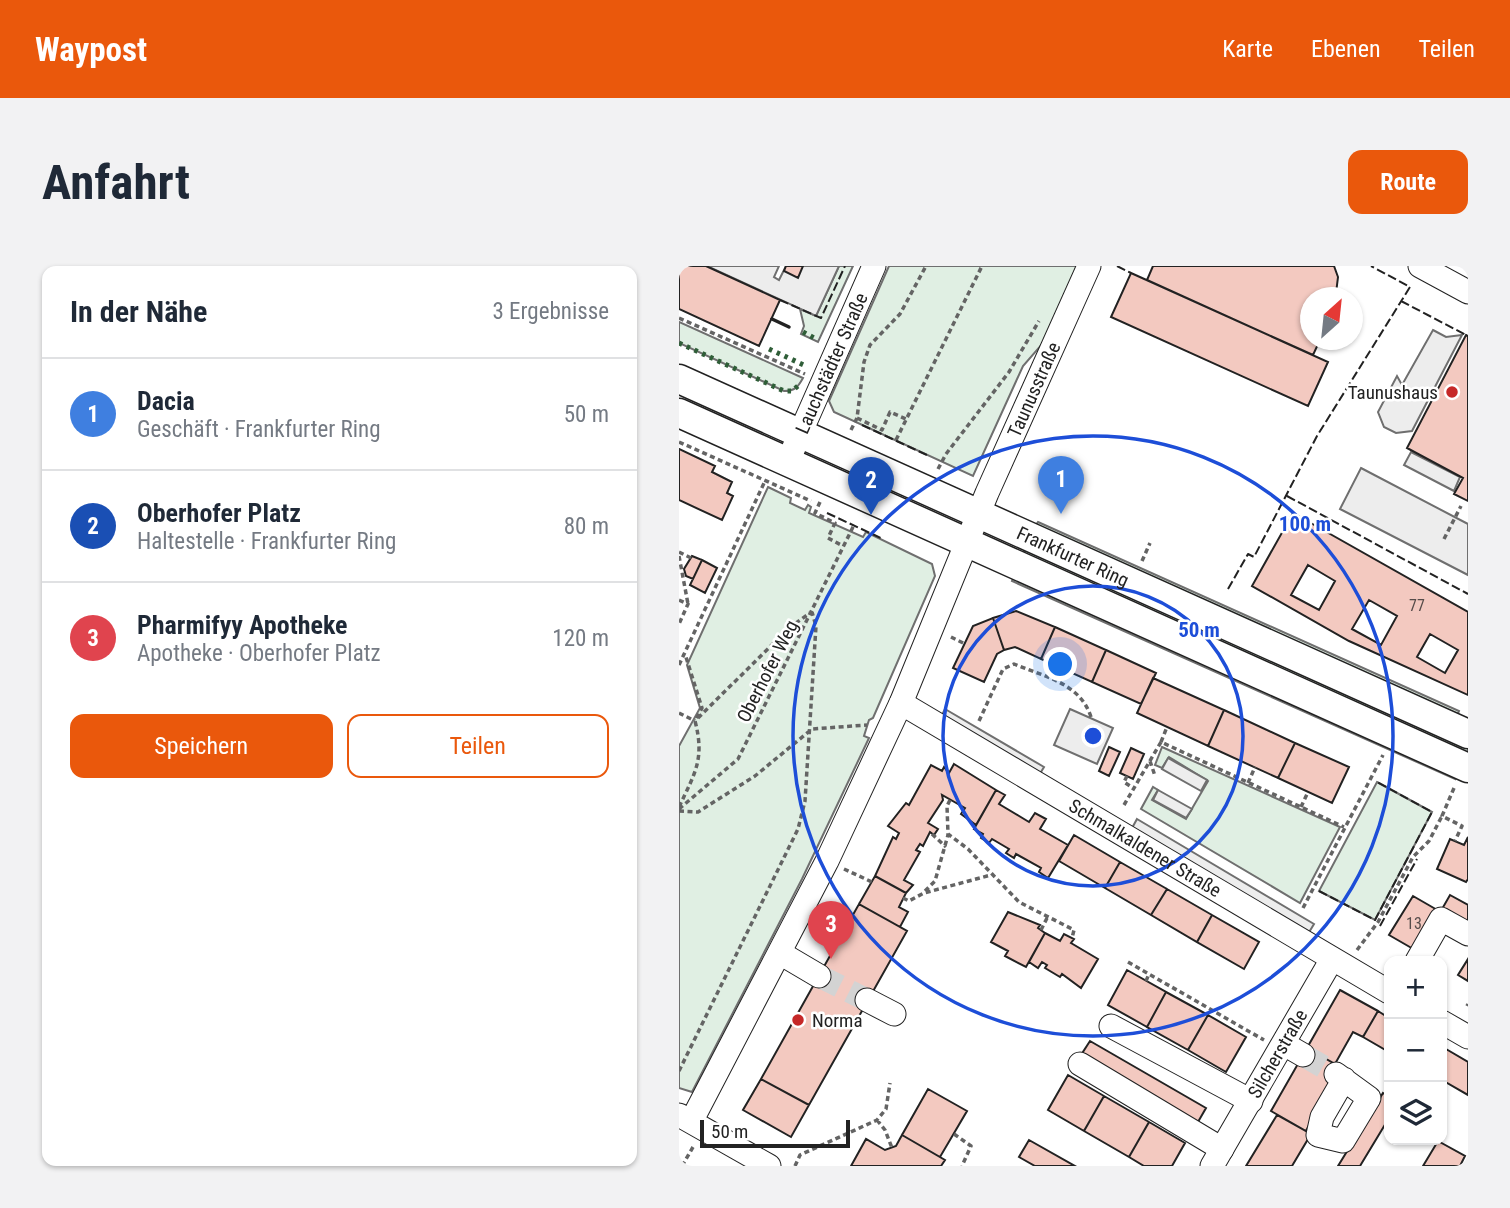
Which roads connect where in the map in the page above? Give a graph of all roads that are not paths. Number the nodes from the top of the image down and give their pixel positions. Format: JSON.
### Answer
{"nodes":[{"id":1,"x":874,"y":266,"type":"edge"},
{"id":2,"x":1090,"y":266,"type":"edge"},
{"id":3,"x":1420,"y":266,"type":"edge"},
{"id":4,"x":1468,"y":292,"type":"edge"},
{"id":5,"x":679,"y":379,"type":"edge"},
{"id":6,"x":679,"y":413,"type":"edge"},
{"id":7,"x":800,"y":433,"type":"junction"},
{"id":8,"x":788,"y":461,"type":"junction"},
{"id":9,"x":978,"y":514,"type":"junction"},
{"id":10,"x":967,"y":542,"type":"junction"},
{"id":11,"x":901,"y":703,"type":"junction"},
{"id":12,"x":1468,"y":734,"type":"edge"},
{"id":13,"x":1461,"y":778,"type":"edge"},
{"id":14,"x":1468,"y":934,"type":"edge"},
{"id":15,"x":780,"y":953,"type":"junction"},
{"id":16,"x":1420,"y":956,"type":"edge"},
{"id":17,"x":1332,"y":959,"type":"junction"},
{"id":18,"x":819,"y":976,"type":"tunnel mouth"},
{"id":19,"x":1384,"y":989,"type":"edge"},
{"id":20,"x":867,"y":1000,"type":"tunnel mouth"},
{"id":21,"x":894,"y":1014,"type":"dead end"},
{"id":22,"x":1447,"y":1025,"type":"edge"},
{"id":23,"x":1111,"y":1026,"type":"dead end"},
{"id":24,"x":1468,"y":1037,"type":"edge"},
{"id":25,"x":1080,"y":1064,"type":"dead end"},
{"id":26,"x":1251,"y":1101,"type":"junction"},
{"id":27,"x":689,"y":1126,"type":"edge"},
{"id":28,"x":1217,"y":1158,"type":"edge"},
{"id":29,"x":769,"y":1166,"type":"edge"}],
"edges":[{"from":1,"to":7,"type":"street","name":"Lauchstädter Straße"},
{"from":2,"to":9,"type":"street","name":"Taunusstraße"},
{"from":3,"to":4,"type":"street"},
{"from":5,"to":7,"type":"main road","name":"Frankfurter Ring"},
{"from":6,"to":8,"type":"main road","name":"Frankfurter Ring"},
{"from":7,"to":8,"type":"street","name":"Lauchstädter Straße"},
{"from":7,"to":9,"type":"main road","name":"Frankfurter Ring"},
{"from":8,"to":10,"type":"main road","name":"Frankfurter Ring"},
{"from":9,"to":10,"type":"street","name":"Taunusstraße"},
{"from":9,"to":12,"type":"main road","name":"Frankfurter Ring"},
{"from":10,"to":11,"type":"street","name":"Taunusstraße"},
{"from":10,"to":13,"type":"main road","name":"Frankfurter Ring"},
{"from":11,"to":15,"type":"street","name":"Taunusstraße"},
{"from":11,"to":17,"type":"street","name":"Schmalkaldener Straße"},
{"from":14,"to":16,"type":"street"},
{"from":15,"to":18,"type":"street"},
{"from":15,"to":27,"type":"street","name":"Taunusstraße"},
{"from":17,"to":19,"type":"street","name":"Schmalkaldener Straße"},
{"from":17,"to":26,"type":"street","name":"Silcherstraße"},
{"from":20,"to":21,"type":"street"},
{"from":22,"to":24,"type":"street"},
{"from":23,"to":26,"type":"street"},
{"from":25,"to":28,"type":"street","name":"Silcherstraße"},
{"from":26,"to":28,"type":"street","name":"Silcherstraße"},
{"from":27,"to":29,"type":"street"}]}
